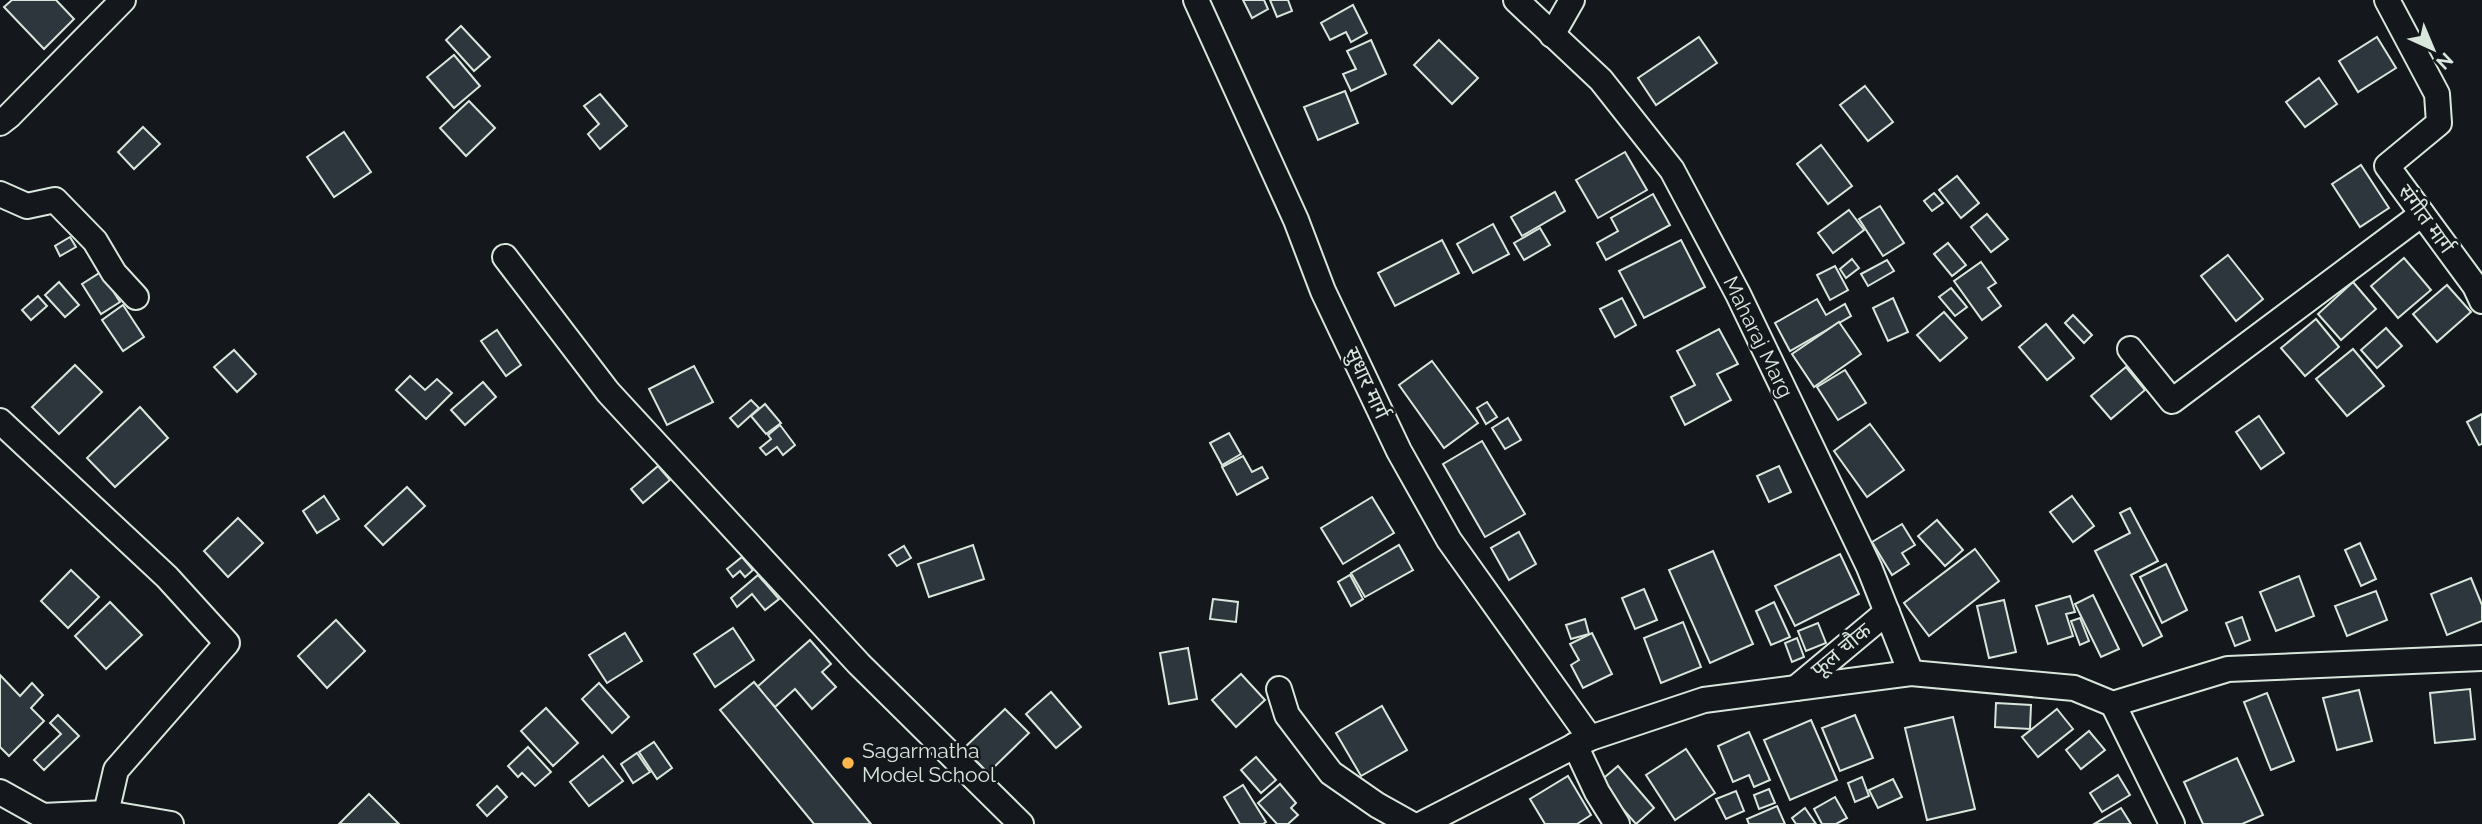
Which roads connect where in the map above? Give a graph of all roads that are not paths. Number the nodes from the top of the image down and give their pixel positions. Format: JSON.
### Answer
{"nodes":[{"id":1,"x":123,"y":0,"type":"edge"},
{"id":2,"x":1196,"y":0,"type":"edge"},
{"id":3,"x":1516,"y":0,"type":"edge"},
{"id":4,"x":1573,"y":0,"type":"edge"},
{"id":5,"x":2387,"y":0,"type":"edge"},
{"id":6,"x":1552,"y":35,"type":"junction"},
{"id":7,"x":0,"y":123,"type":"edge"},
{"id":8,"x":0,"y":194,"type":"edge"},
{"id":9,"x":2423,"y":214,"type":"junction"},
{"id":10,"x":505,"y":257,"type":"dead end"},
{"id":11,"x":136,"y":297,"type":"dead end"},
{"id":12,"x":2482,"y":301,"type":"edge"},
{"id":13,"x":2130,"y":349,"type":"dead end"},
{"id":14,"x":0,"y":421,"type":"edge"},
{"id":15,"x":1887,"y":612,"type":"junction"},
{"id":16,"x":2482,"y":658,"type":"edge"},
{"id":17,"x":1911,"y":673,"type":"junction"},
{"id":18,"x":1795,"y":688,"type":"junction"},
{"id":19,"x":1279,"y":689,"type":"dead end"},
{"id":20,"x":2113,"y":704,"type":"junction"},
{"id":21,"x":1582,"y":742,"type":"junction"},
{"id":22,"x":0,"y":792,"type":"edge"},
{"id":23,"x":106,"y":813,"type":"junction"},
{"id":24,"x":44,"y":820,"type":"edge"},
{"id":25,"x":171,"y":824,"type":"edge"},
{"id":26,"x":1021,"y":824,"type":"edge"},
{"id":27,"x":1411,"y":824,"type":"edge"},
{"id":28,"x":1423,"y":824,"type":"edge"},
{"id":29,"x":1617,"y":824,"type":"edge"},
{"id":30,"x":2172,"y":824,"type":"edge"}],
"edges":[{"from":1,"to":7,"type":"street"},
{"from":2,"to":21,"type":"street","name":"सुधार मार्ग"},
{"from":3,"to":6,"type":"street","name":"Maharaj Marg"},
{"from":4,"to":6,"type":"street"},
{"from":5,"to":9,"type":"street","name":"संगीत मार्ग"},
{"from":6,"to":15,"type":"street","name":"Maharaj Marg"},
{"from":8,"to":11,"type":"street"},
{"from":9,"to":12,"type":"street","name":"संगीत मार्ग"},
{"from":9,"to":13,"type":"street"},
{"from":10,"to":26,"type":"street"},
{"from":14,"to":23,"type":"street"},
{"from":15,"to":17,"type":"street","name":"Maharaj Marg"},
{"from":15,"to":18,"type":"street","name":"फूल चौक"},
{"from":16,"to":20,"type":"street"},
{"from":17,"to":18,"type":"street"},
{"from":17,"to":20,"type":"street"},
{"from":18,"to":21,"type":"street"},
{"from":19,"to":27,"type":"street"},
{"from":20,"to":30,"type":"street"},
{"from":21,"to":28,"type":"street"},
{"from":21,"to":29,"type":"street","name":"सुधार मार्ग"},
{"from":22,"to":24,"type":"street"},
{"from":23,"to":24,"type":"street"},
{"from":23,"to":25,"type":"street"}]}
